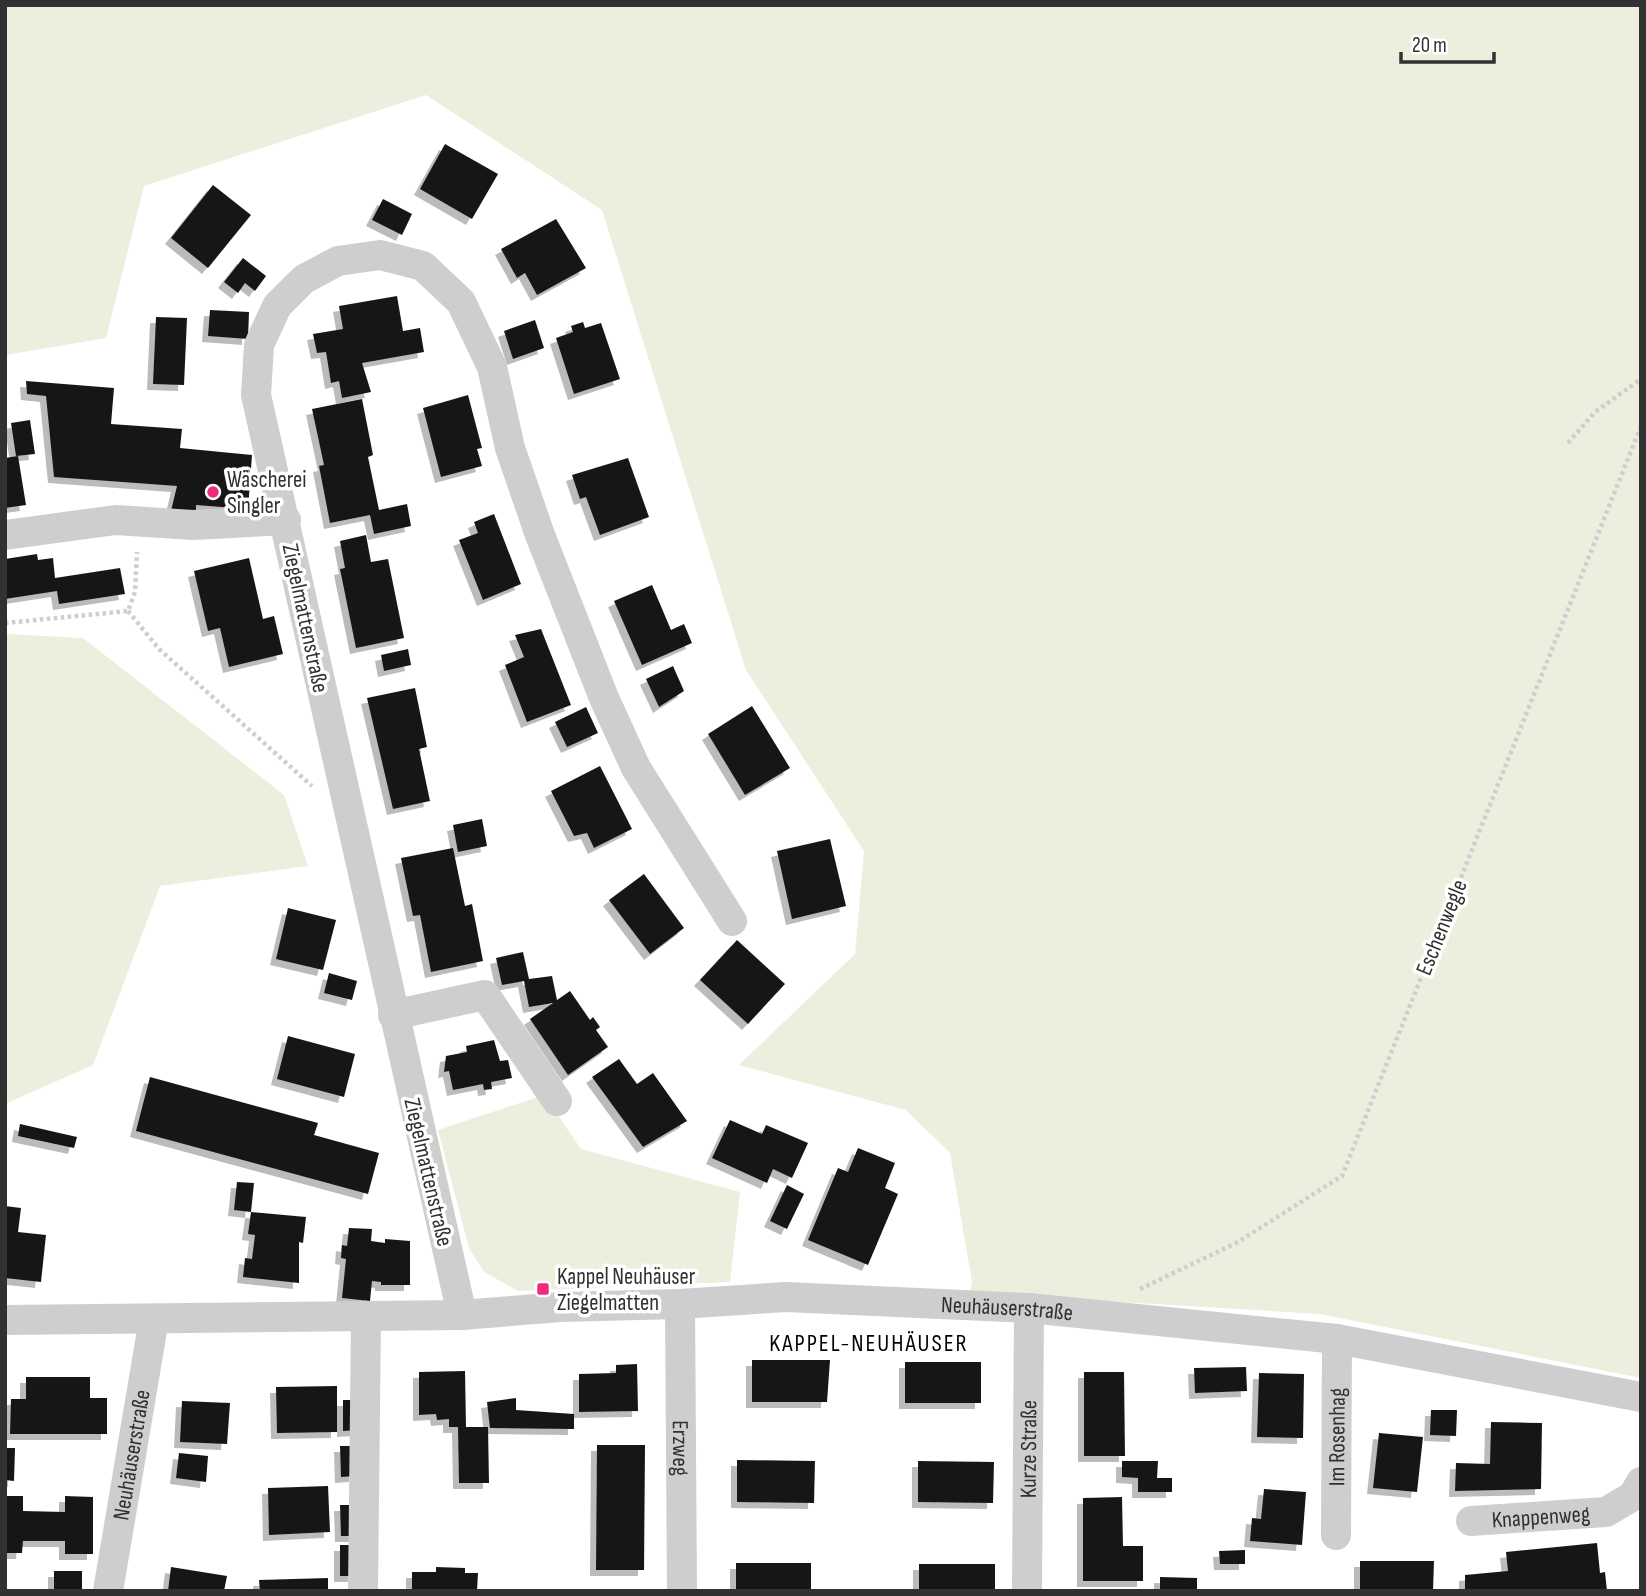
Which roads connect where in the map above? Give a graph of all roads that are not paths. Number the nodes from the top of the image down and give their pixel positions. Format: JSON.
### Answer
{"nodes":[{"id":1,"x":286,"y":520,"type":"junction"},
{"id":2,"x":5,"y":535,"type":"edge"},
{"id":3,"x":732,"y":921,"type":"dead end"},
{"id":4,"x":393,"y":1015,"type":"junction"},
{"id":5,"x":557,"y":1101,"type":"dead end"},
{"id":6,"x":680,"y":1304,"type":"junction"},
{"id":7,"x":1029,"y":1308,"type":"junction"},
{"id":8,"x":462,"y":1315,"type":"junction"},
{"id":9,"x":366,"y":1317,"type":"junction"},
{"id":10,"x":154,"y":1319,"type":"junction"},
{"id":11,"x":5,"y":1320,"type":"edge"},
{"id":12,"x":1337,"y":1339,"type":"junction"},
{"id":13,"x":1641,"y":1397,"type":"edge"},
{"id":14,"x":1641,"y":1482,"type":"edge"},
{"id":15,"x":1471,"y":1521,"type":"dead end"},
{"id":16,"x":1336,"y":1535,"type":"dead end"},
{"id":17,"x":108,"y":1591,"type":"edge"},
{"id":18,"x":363,"y":1591,"type":"edge"},
{"id":19,"x":682,"y":1591,"type":"edge"},
{"id":20,"x":1027,"y":1591,"type":"edge"}],
"edges":[{"from":1,"to":2,"type":"street"},
{"from":1,"to":3,"type":"street","name":"Ziegelmattenstraße"},
{"from":1,"to":4,"type":"street","name":"Ziegelmattenstraße"},
{"from":4,"to":5,"type":"street"},
{"from":4,"to":8,"type":"street","name":"Ziegelmattenstraße"},
{"from":6,"to":7,"type":"street","name":"Neuhäuserstraße"},
{"from":6,"to":8,"type":"street","name":"Neuhäuserstraße"},
{"from":6,"to":19,"type":"street","name":"Erzweg"},
{"from":7,"to":12,"type":"street","name":"Neuhäuserstraße"},
{"from":7,"to":20,"type":"street","name":"Kurze Straße"},
{"from":8,"to":9,"type":"street","name":"Neuhäuserstraße"},
{"from":9,"to":10,"type":"street","name":"Neuhäuserstraße"},
{"from":9,"to":18,"type":"street"},
{"from":10,"to":11,"type":"street","name":"Neuhäuserstraße"},
{"from":10,"to":17,"type":"street","name":"Neuhäuserstraße"},
{"from":12,"to":13,"type":"street","name":"Neuhäuserstraße"},
{"from":12,"to":16,"type":"street","name":"Im Rosenhag"},
{"from":14,"to":15,"type":"street","name":"Knappenweg"}]}
